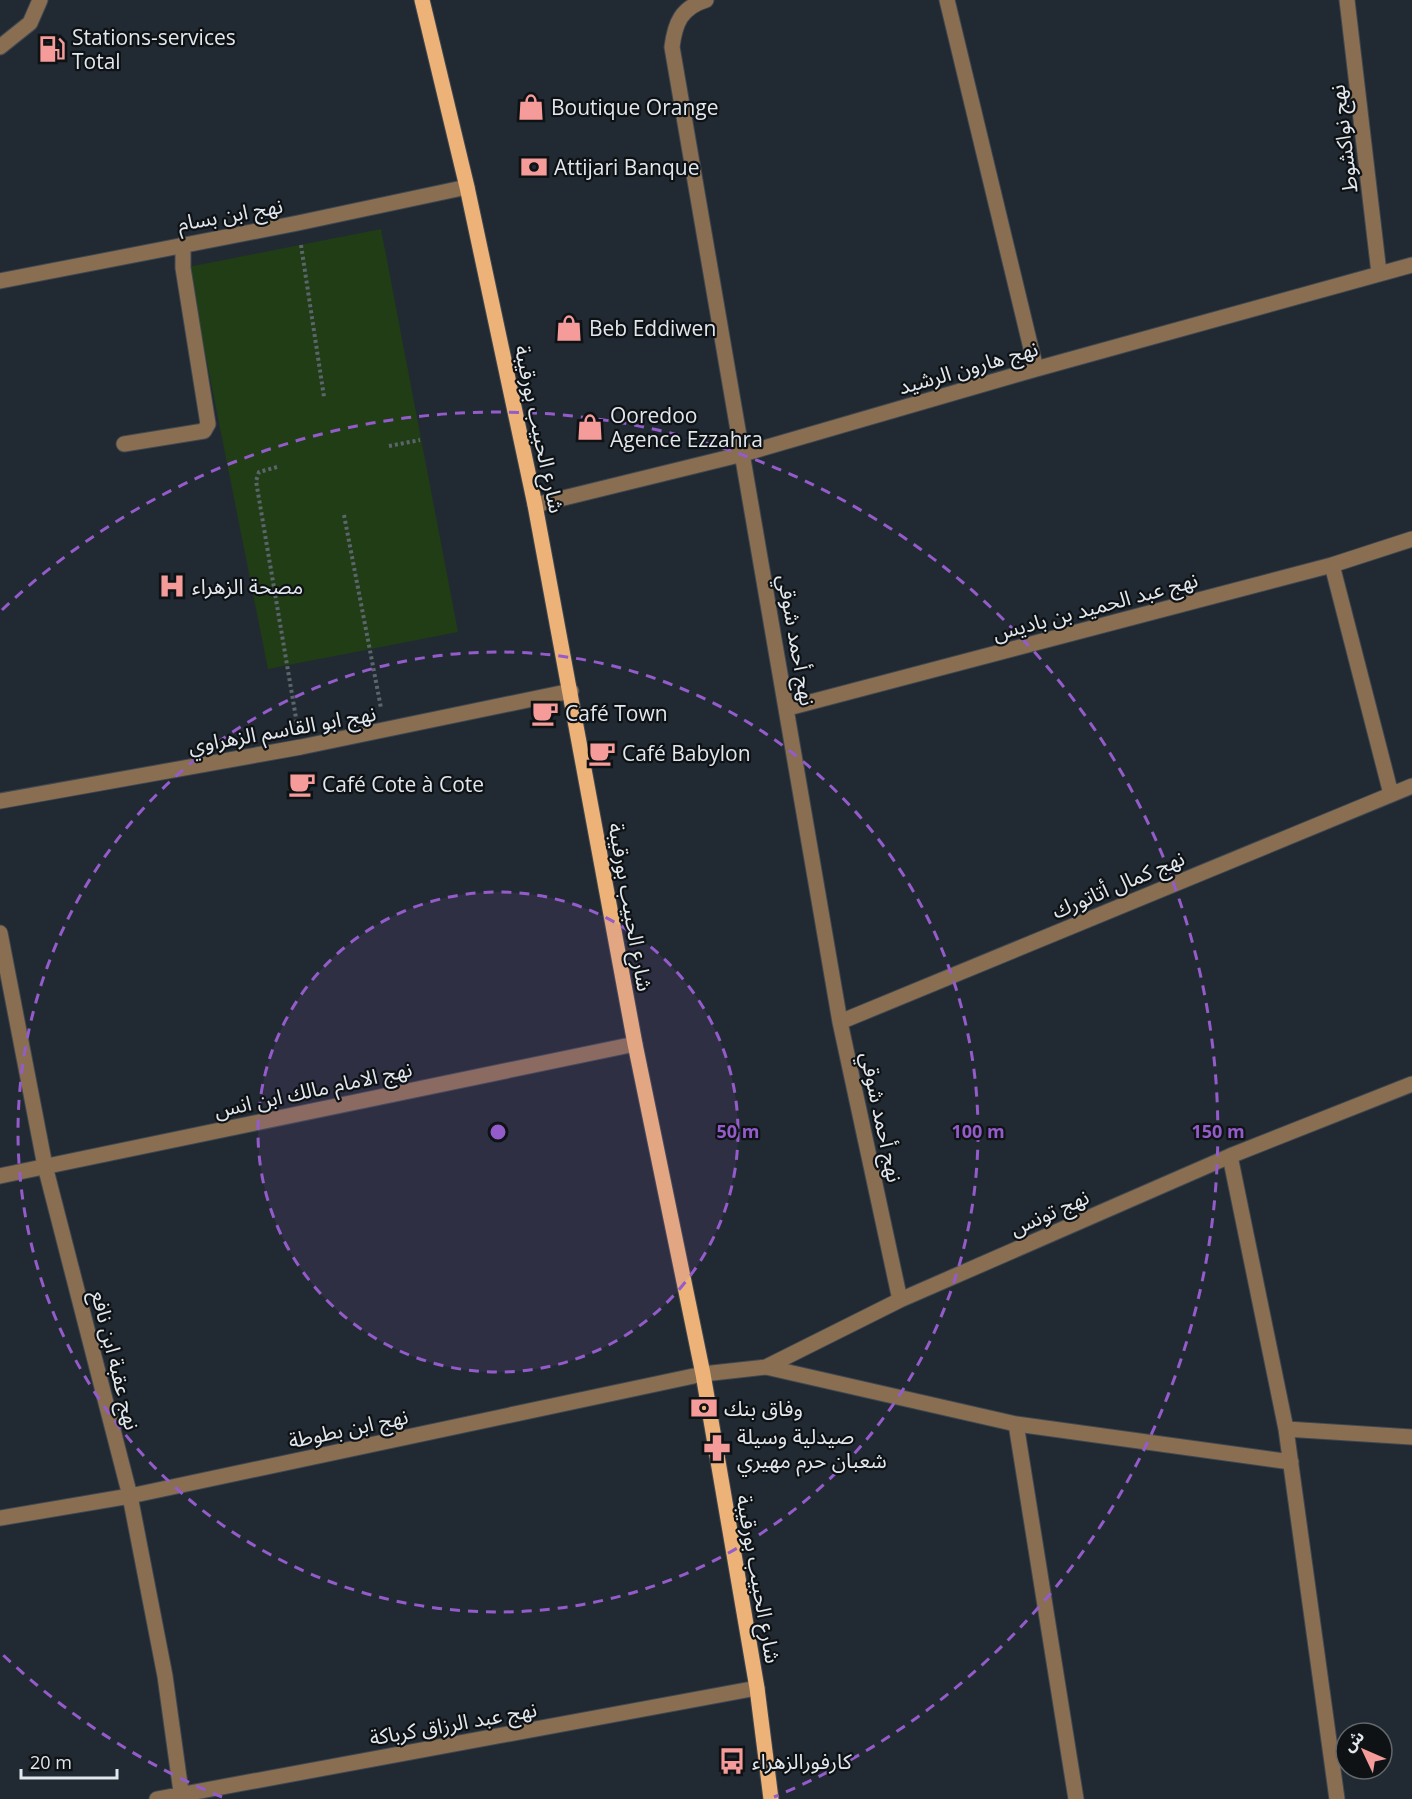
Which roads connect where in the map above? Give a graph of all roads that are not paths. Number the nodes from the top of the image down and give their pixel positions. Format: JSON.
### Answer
{"nodes":[{"id":1,"x":40,"y":0,"type":"edge"},
{"id":2,"x":422,"y":0,"type":"edge"},
{"id":3,"x":430,"y":0,"type":"edge"},
{"id":4,"x":706,"y":0,"type":"edge"},
{"id":5,"x":947,"y":0,"type":"edge"},
{"id":6,"x":1347,"y":0,"type":"edge"},
{"id":7,"x":429,"y":26,"type":"junction"},
{"id":8,"x":0,"y":47,"type":"edge"},
{"id":9,"x":467,"y":187,"type":"junction"},
{"id":10,"x":183,"y":244,"type":"junction"},
{"id":11,"x":1412,"y":265,"type":"edge"},
{"id":12,"x":1379,"y":273,"type":"junction"},
{"id":13,"x":0,"y":281,"type":"edge"},
{"id":14,"x":1036,"y":369,"type":"junction"},
{"id":15,"x":124,"y":444,"type":"dead end"},
{"id":16,"x":742,"y":454,"type":"junction"},
{"id":17,"x":535,"y":505,"type":"junction"},
{"id":18,"x":1412,"y":539,"type":"edge"},
{"id":19,"x":1332,"y":565,"type":"junction"},
{"id":20,"x":571,"y":691,"type":"junction"},
{"id":21,"x":788,"y":708,"type":"junction"},
{"id":22,"x":1412,"y":786,"type":"edge"},
{"id":23,"x":1391,"y":794,"type":"junction"},
{"id":24,"x":0,"y":801,"type":"edge"},
{"id":25,"x":0,"y":933,"type":"edge"},
{"id":26,"x":840,"y":1022,"type":"junction"},
{"id":27,"x":635,"y":1044,"type":"junction"},
{"id":28,"x":1412,"y":1084,"type":"edge"},
{"id":29,"x":1230,"y":1156,"type":"junction"},
{"id":30,"x":45,"y":1166,"type":"junction"},
{"id":31,"x":0,"y":1176,"type":"edge"},
{"id":32,"x":900,"y":1300,"type":"junction"},
{"id":33,"x":766,"y":1367,"type":"junction"},
{"id":34,"x":703,"y":1374,"type":"junction"},
{"id":35,"x":1016,"y":1424,"type":"junction"},
{"id":36,"x":1286,"y":1429,"type":"junction"},
{"id":37,"x":1412,"y":1437,"type":"edge"},
{"id":38,"x":1291,"y":1462,"type":"junction"},
{"id":39,"x":130,"y":1496,"type":"junction"},
{"id":40,"x":0,"y":1518,"type":"edge"},
{"id":41,"x":757,"y":1688,"type":"junction"},
{"id":42,"x":182,"y":1796,"type":"edge"},
{"id":43,"x":157,"y":1799,"type":"edge"},
{"id":44,"x":771,"y":1799,"type":"edge"},
{"id":45,"x":1076,"y":1799,"type":"edge"},
{"id":46,"x":1337,"y":1799,"type":"edge"}],
"edges":[{"from":1,"to":8,"type":"street"},
{"from":2,"to":7,"type":"main road","name":"شارع الحبيب بورقيبة"},
{"from":3,"to":7,"type":"main road","name":"شارع الحبيب بورقيبة"},
{"from":4,"to":16,"type":"street","name":"نهج أحمد شوقي"},
{"from":5,"to":14,"type":"street"},
{"from":6,"to":12,"type":"street","name":"نهج نواكشوط"},
{"from":7,"to":9,"type":"main road","name":"شارع الحبيب بورقيبة"},
{"from":9,"to":10,"type":"street","name":"نهج ابن بسام"},
{"from":9,"to":17,"type":"main road","name":"شارع الحبيب بورقيبة"},
{"from":10,"to":13,"type":"street","name":"نهج ابن بسام"},
{"from":10,"to":15,"type":"street"},
{"from":11,"to":12,"type":"street","name":"نهج هارون الرشيد"},
{"from":12,"to":14,"type":"street","name":"نهج هارون الرشيد"},
{"from":14,"to":16,"type":"street","name":"نهج هارون الرشيد"},
{"from":16,"to":17,"type":"street","name":"نهج هارون الرشيد"},
{"from":16,"to":21,"type":"street","name":"نهج أحمد شوقي"},
{"from":17,"to":20,"type":"main road","name":"شارع الحبيب بورقيبة"},
{"from":18,"to":19,"type":"street","name":"نهج عبد الحميد بن باديس"},
{"from":19,"to":21,"type":"street","name":"نهج عبد الحميد بن باديس"},
{"from":19,"to":23,"type":"street"},
{"from":20,"to":24,"type":"street","name":"نهج ابو القاسم الزهراوي"},
{"from":20,"to":27,"type":"main road","name":"شارع الحبيب بورقيبة"},
{"from":21,"to":26,"type":"street","name":"نهج أحمد شوقي"},
{"from":22,"to":23,"type":"street","name":"نهج كمال أتاتورك"},
{"from":23,"to":26,"type":"street","name":"نهج كمال أتاتورك"},
{"from":25,"to":30,"type":"street","name":"نهج عقبة ابن نافع"},
{"from":26,"to":32,"type":"street","name":"نهج أحمد شوقي"},
{"from":27,"to":30,"type":"street","name":"نهج الامام مالك ابن انس"},
{"from":27,"to":34,"type":"main road","name":"شارع الحبيب بورقيبة"},
{"from":28,"to":29,"type":"street","name":"نهج تونس"},
{"from":29,"to":32,"type":"street","name":"نهج تونس"},
{"from":29,"to":36,"type":"street"},
{"from":30,"to":31,"type":"street","name":"نهج الامام مالك ابن انس"},
{"from":30,"to":39,"type":"street","name":"نهج عقبة ابن نافع"},
{"from":32,"to":33,"type":"street","name":"نهج تونس"},
{"from":33,"to":34,"type":"street","name":"نهج تونس"},
{"from":33,"to":35,"type":"street"},
{"from":34,"to":39,"type":"street","name":"نهج ابن بطوطة"},
{"from":34,"to":41,"type":"main road","name":"شارع الحبيب بورقيبة"},
{"from":35,"to":38,"type":"street"},
{"from":35,"to":45,"type":"street"},
{"from":36,"to":37,"type":"street"},
{"from":36,"to":38,"type":"street"},
{"from":38,"to":46,"type":"street"},
{"from":39,"to":40,"type":"street","name":"نهج ابن بطوطة"},
{"from":39,"to":42,"type":"street","name":"نهج عقبة ابن نافع"},
{"from":41,"to":42,"type":"street","name":"نهج عبد الرزاق كرباكة"},
{"from":41,"to":44,"type":"main road","name":"شارع الحبيب بورقيبة"},
{"from":42,"to":43,"type":"street","name":"نهج عبد الرزاق كرباكة"}]}
